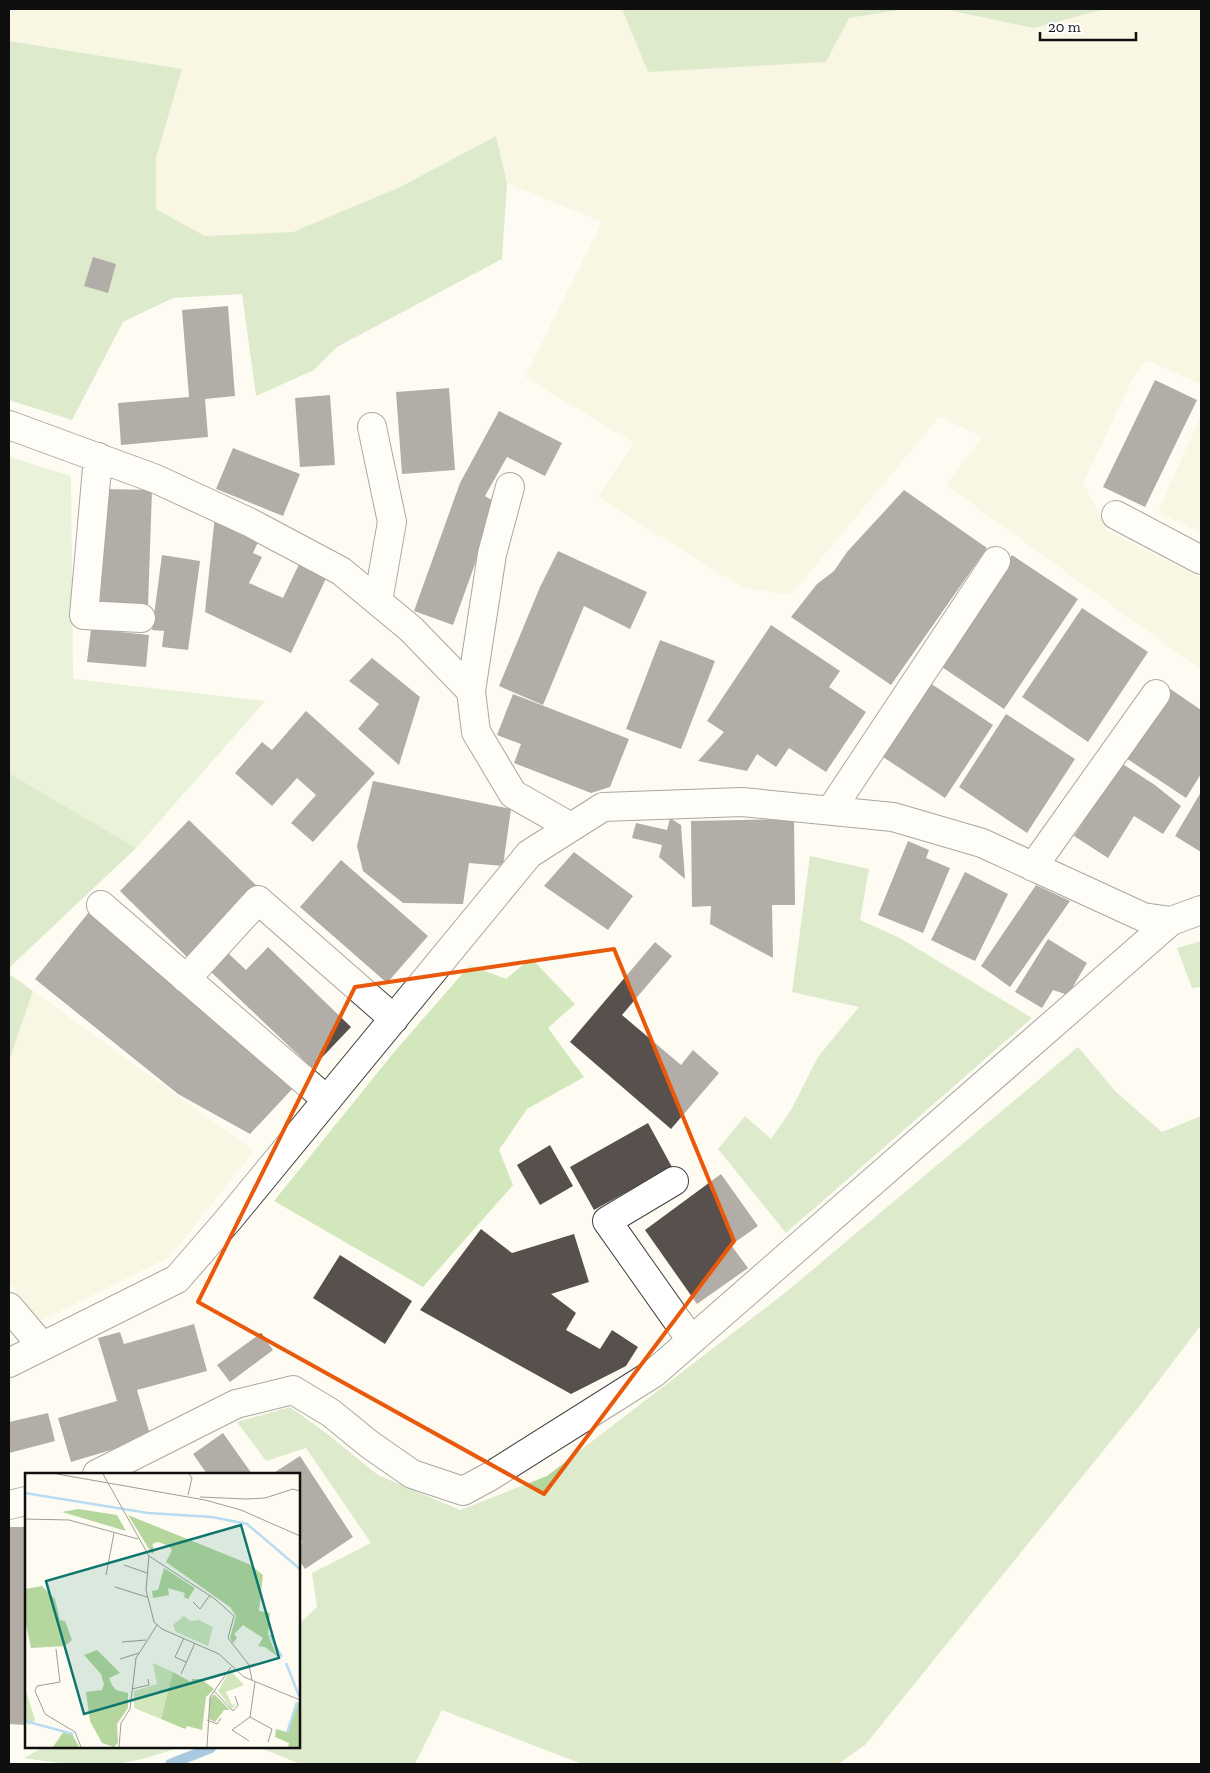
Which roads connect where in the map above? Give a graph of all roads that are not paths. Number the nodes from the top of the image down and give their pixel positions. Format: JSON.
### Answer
{"nodes":[{"id":1,"x":9,"y":425,"type":"edge"},
{"id":2,"x":372,"y":427,"type":"dead end"},
{"id":3,"x":98,"y":457,"type":"junction"},
{"id":4,"x":510,"y":487,"type":"dead end"},
{"id":5,"x":1116,"y":515,"type":"dead end"},
{"id":6,"x":1201,"y":560,"type":"edge"},
{"id":7,"x":996,"y":561,"type":"dead end"},
{"id":8,"x":378,"y":601,"type":"junction"},
{"id":9,"x":140,"y":618,"type":"dead end"},
{"id":10,"x":471,"y":691,"type":"junction"},
{"id":11,"x":1156,"y":694,"type":"dead end"},
{"id":12,"x":831,"y":810,"type":"junction"},
{"id":13,"x":571,"y":827,"type":"junction"},
{"id":14,"x":1033,"y":867,"type":"junction"},
{"id":15,"x":101,"y":905,"type":"dead end"},
{"id":16,"x":1201,"y":910,"type":"edge"},
{"id":17,"x":1172,"y":921,"type":"junction"},
{"id":18,"x":186,"y":979,"type":"junction"},
{"id":19,"x":394,"y":1019,"type":"junction"},
{"id":20,"x":327,"y":1100,"type":"junction"},
{"id":21,"x":674,"y":1181,"type":"dead end"},
{"id":22,"x":9,"y":1306,"type":"edge"},
{"id":23,"x":691,"y":1340,"type":"junction"},
{"id":24,"x":42,"y":1346,"type":"junction"},
{"id":25,"x":9,"y":1363,"type":"edge"},
{"id":26,"x":99,"y":1473,"type":"edge"},
{"id":27,"x":25,"y":1500,"type":"edge"},
{"id":28,"x":9,"y":1505,"type":"edge"}],
"edges":[{"from":1,"to":3,"type":"street"},
{"from":2,"to":8,"type":"street"},
{"from":3,"to":8,"type":"street"},
{"from":3,"to":9,"type":"street"},
{"from":4,"to":10,"type":"street"},
{"from":5,"to":6,"type":"street"},
{"from":7,"to":12,"type":"street"},
{"from":8,"to":10,"type":"street"},
{"from":10,"to":13,"type":"street"},
{"from":11,"to":14,"type":"street"},
{"from":12,"to":13,"type":"street"},
{"from":12,"to":14,"type":"street"},
{"from":13,"to":19,"type":"street"},
{"from":14,"to":17,"type":"street"},
{"from":15,"to":18,"type":"street"},
{"from":16,"to":17,"type":"street"},
{"from":17,"to":23,"type":"street"},
{"from":18,"to":19,"type":"street"},
{"from":18,"to":20,"type":"street"},
{"from":19,"to":20,"type":"street"},
{"from":20,"to":24,"type":"street"},
{"from":21,"to":23,"type":"street"},
{"from":22,"to":24,"type":"street"},
{"from":23,"to":26,"type":"street"},
{"from":24,"to":25,"type":"street"},
{"from":27,"to":28,"type":"street"}]}
